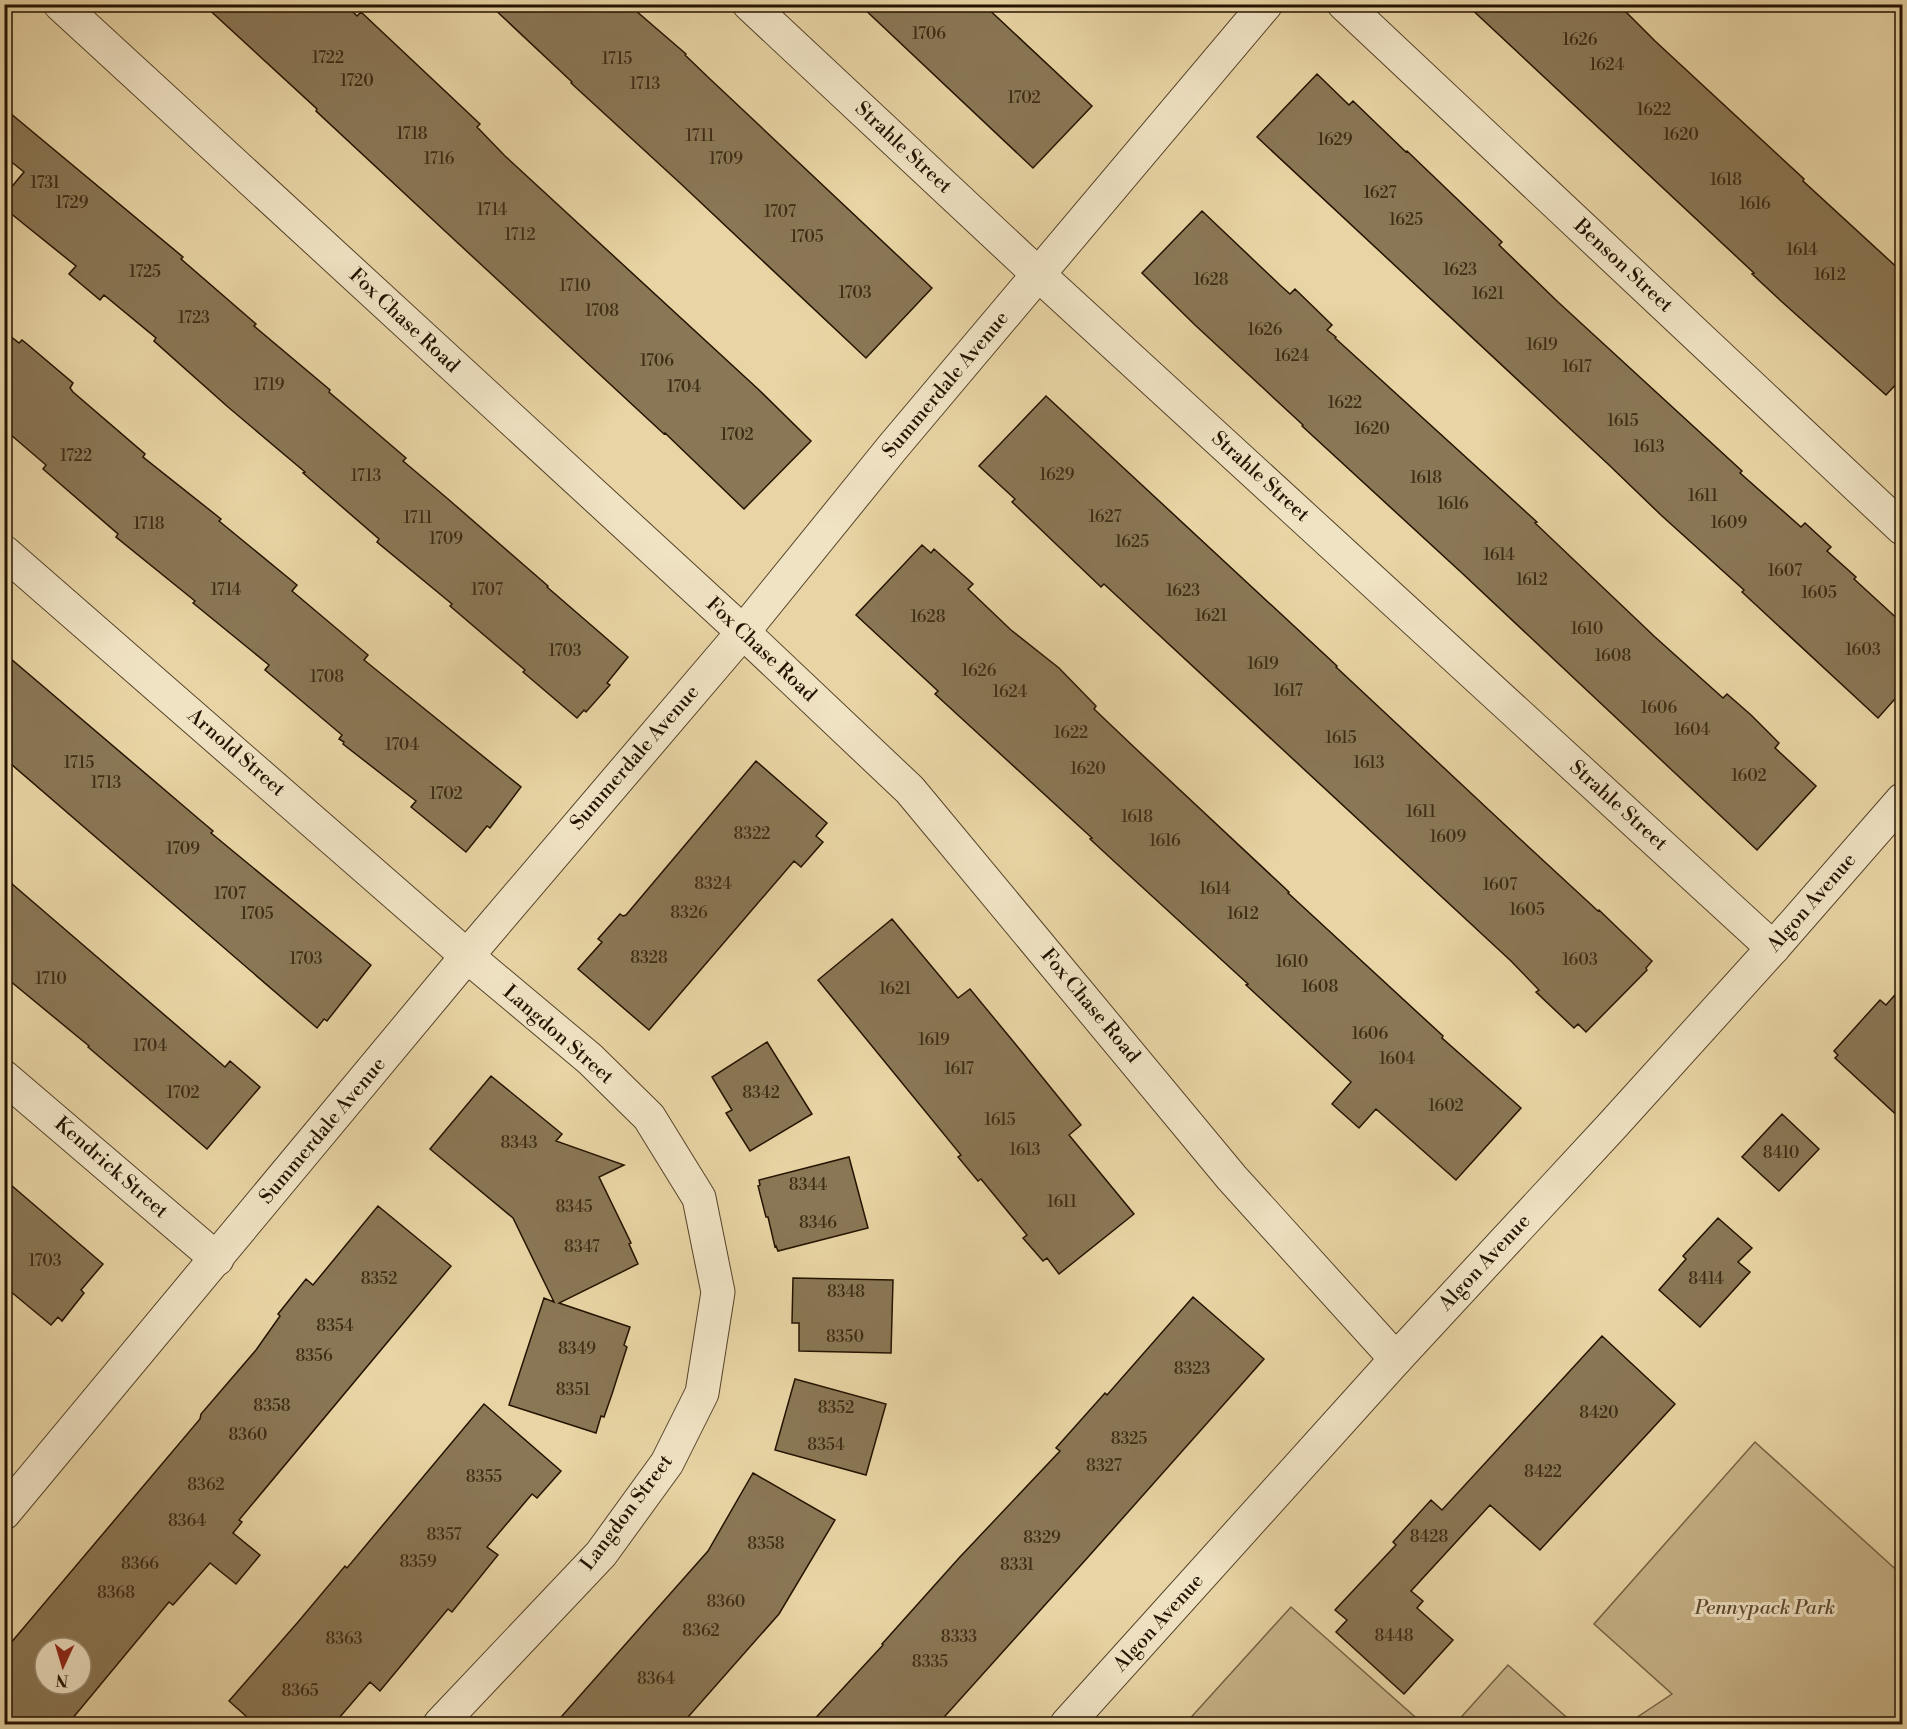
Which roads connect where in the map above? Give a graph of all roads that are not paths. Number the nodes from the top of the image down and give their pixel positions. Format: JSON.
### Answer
{"nodes":[{"id":1,"x":60,"y":4,"type":"edge"},
{"id":2,"x":749,"y":4,"type":"edge"},
{"id":3,"x":1266,"y":4,"type":"edge"},
{"id":4,"x":1344,"y":4,"type":"edge"},
{"id":5,"x":1039,"y":275,"type":"junction"},
{"id":6,"x":1902,"y":528,"type":"edge"},
{"id":7,"x":4,"y":552,"type":"edge"},
{"id":8,"x":743,"y":632,"type":"junction"},
{"id":9,"x":1902,"y":800,"type":"edge"},
{"id":10,"x":1773,"y":948,"type":"junction"},
{"id":11,"x":467,"y":956,"type":"junction"},
{"id":12,"x":4,"y":1077,"type":"edge"},
{"id":13,"x":217,"y":1259,"type":"junction"},
{"id":14,"x":1396,"y":1359,"type":"junction"},
{"id":15,"x":4,"y":1513,"type":"edge"},
{"id":16,"x":440,"y":1725,"type":"edge"},
{"id":17,"x":1067,"y":1725,"type":"edge"}],
"edges":[{"from":1,"to":8,"type":"street","name":"Fox Chase Road"},
{"from":2,"to":5,"type":"street","name":"Strahle Street"},
{"from":3,"to":5,"type":"street","name":"Summerdale Avenue"},
{"from":4,"to":6,"type":"street","name":"Benson Street"},
{"from":5,"to":8,"type":"street","name":"Summerdale Avenue"},
{"from":5,"to":10,"type":"street","name":"Strahle Street"},
{"from":7,"to":11,"type":"street","name":"Arnold Street"},
{"from":8,"to":11,"type":"street","name":"Summerdale Avenue"},
{"from":8,"to":14,"type":"street","name":"Fox Chase Road"},
{"from":9,"to":10,"type":"street","name":"Algon Avenue"},
{"from":10,"to":14,"type":"street","name":"Algon Avenue"},
{"from":11,"to":13,"type":"street","name":"Summerdale Avenue"},
{"from":11,"to":16,"type":"street","name":"Langdon Street"},
{"from":12,"to":13,"type":"street","name":"Kendrick Street"},
{"from":13,"to":15,"type":"street","name":"Summerdale Avenue"},
{"from":14,"to":17,"type":"street","name":"Algon Avenue"}]}
